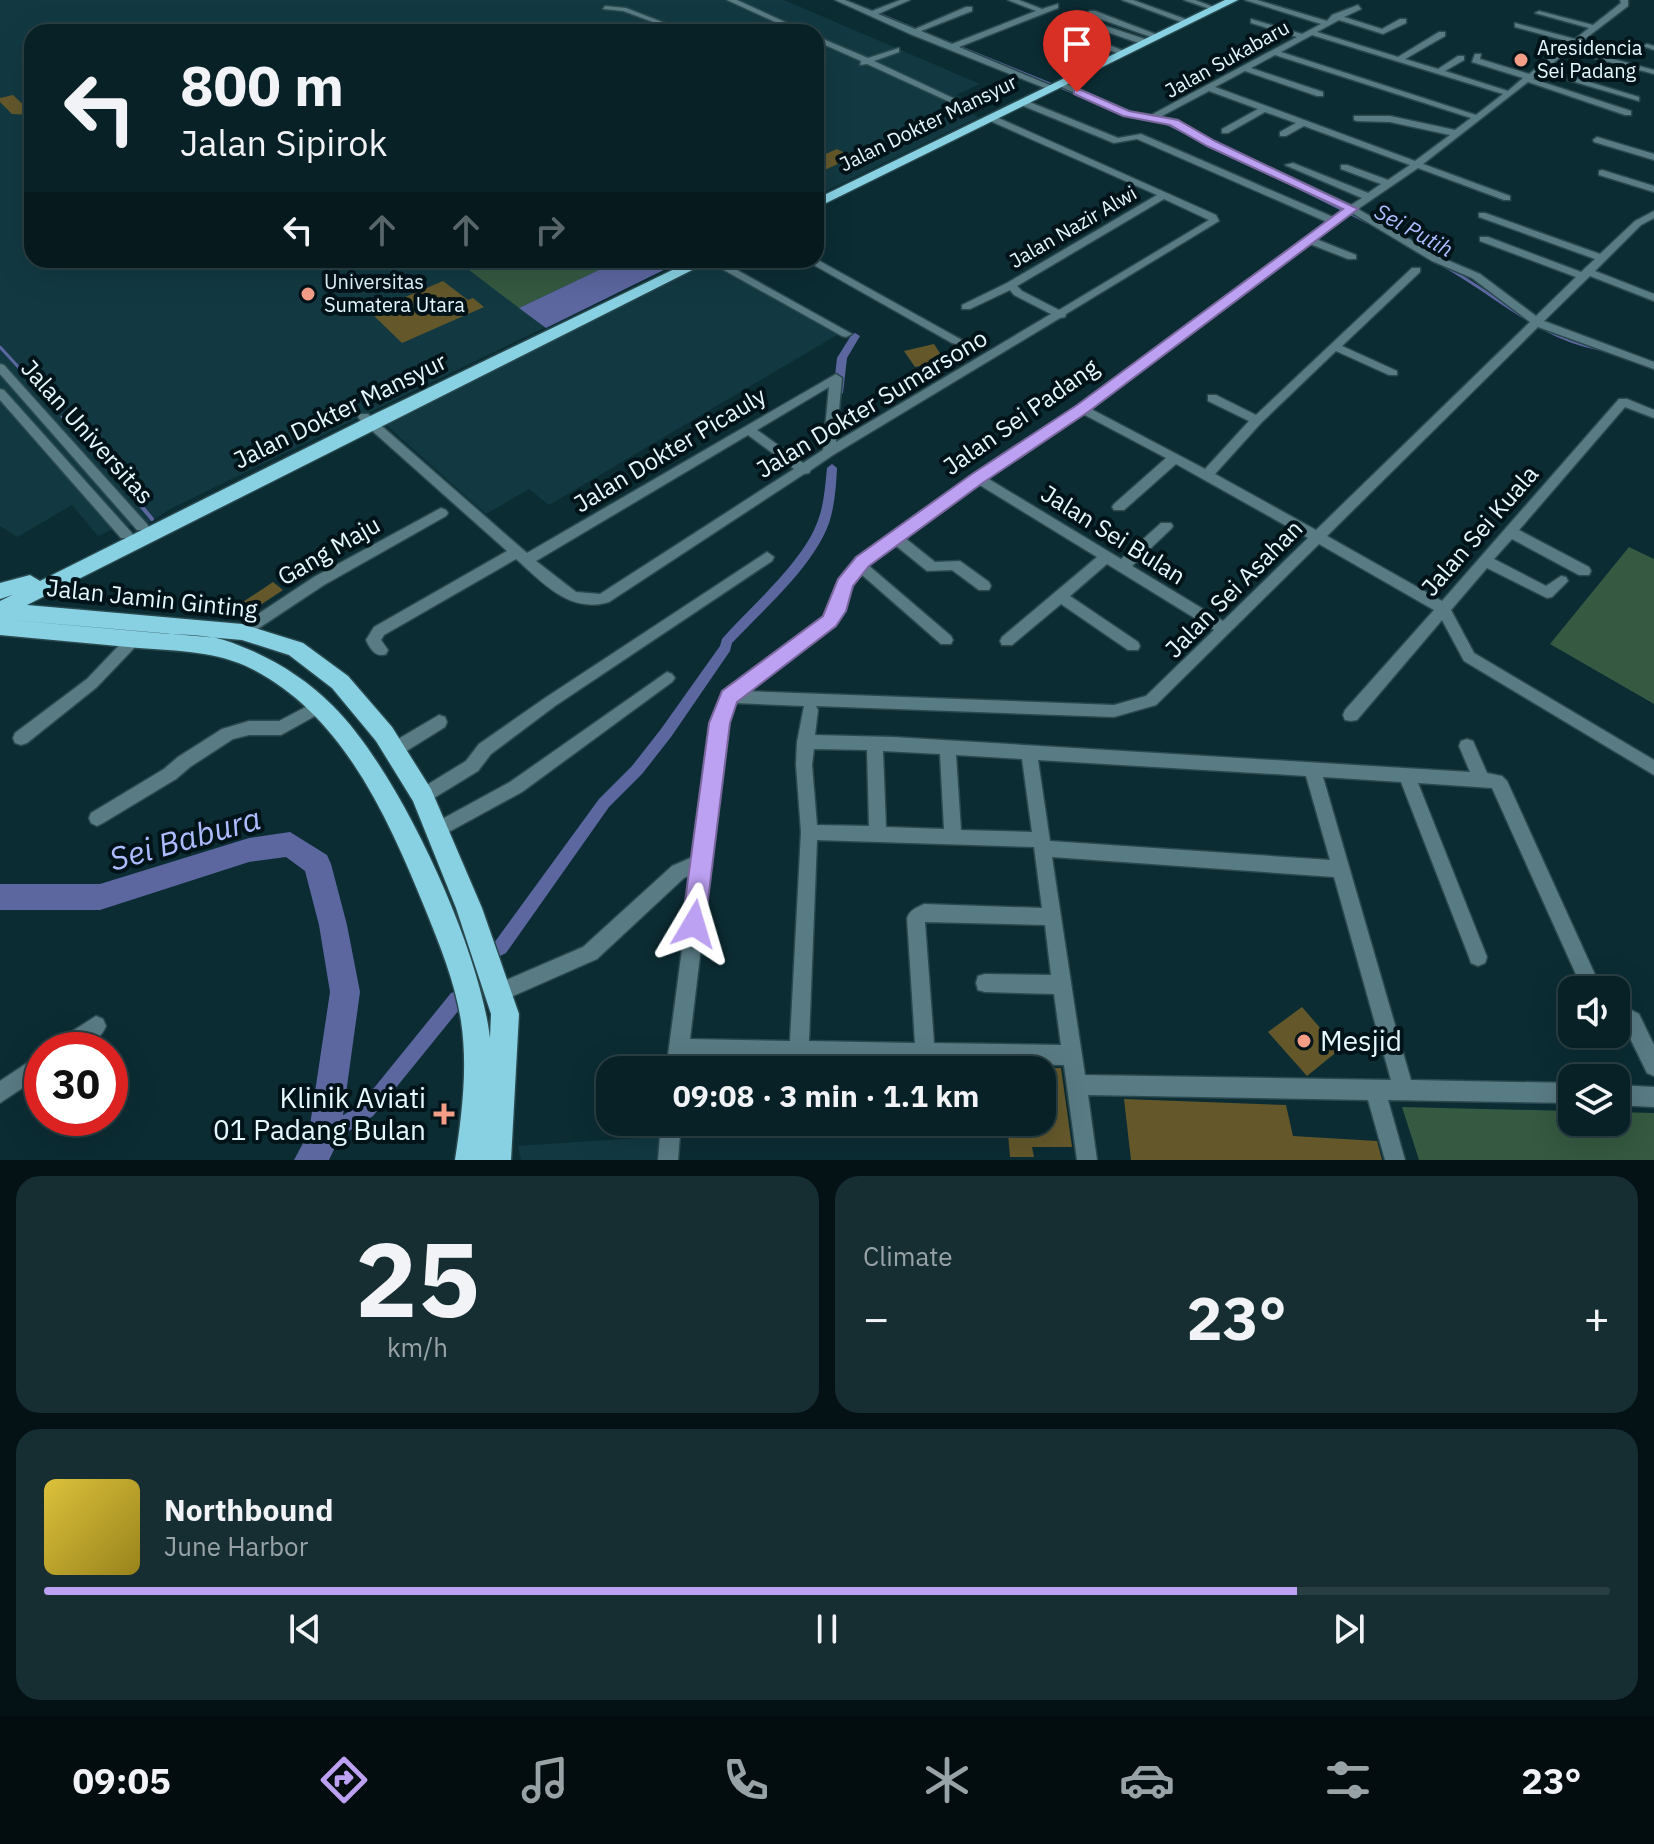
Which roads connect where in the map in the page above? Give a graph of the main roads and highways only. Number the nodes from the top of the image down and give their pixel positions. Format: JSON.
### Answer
{"nodes":[{"id":1,"x":1225,"y":0,"type":"edge"},
{"id":2,"x":1233,"y":0,"type":"edge"},
{"id":3,"x":1054,"y":86,"type":"junction"},
{"id":4,"x":985,"y":117,"type":"junction"},
{"id":5,"x":824,"y":191,"type":"edge"},
{"id":6,"x":824,"y":200,"type":"edge"},
{"id":7,"x":669,"y":268,"type":"edge"},
{"id":8,"x":688,"y":268,"type":"edge"},
{"id":9,"x":550,"y":331,"type":"junction"},
{"id":10,"x":367,"y":420,"type":"junction"},
{"id":11,"x":56,"y":582,"type":"junction"},
{"id":12,"x":0,"y":594,"type":"edge"},
{"id":13,"x":0,"y":611,"type":"edge"},
{"id":14,"x":53,"y":617,"type":"junction"},
{"id":15,"x":0,"y":627,"type":"edge"},
{"id":16,"x":439,"y":829,"type":"junction"},
{"id":17,"x":411,"y":845,"type":"junction"},
{"id":18,"x":470,"y":1160,"type":"edge"},
{"id":19,"x":496,"y":1160,"type":"edge"}],
"edges":[{"from":1,"to":3,"type":"main road","name":"Jalan Dokter Mansyur"},
{"from":2,"to":3,"type":"main road","name":"Jalan Dokter Mansyur"},
{"from":3,"to":4,"type":"main road","name":"Jalan Dokter Mansyur"},
{"from":3,"to":4,"type":"main road","name":"Jalan Dokter Mansyur"},
{"from":4,"to":5,"type":"main road","name":"Jalan Dokter Mansyur"},
{"from":4,"to":6,"type":"main road","name":"Jalan Dokter Mansyur"},
{"from":7,"to":9,"type":"main road","name":"Jalan Dokter Mansyur"},
{"from":8,"to":9,"type":"main road","name":"Jalan Dokter Mansyur"},
{"from":9,"to":10,"type":"main road","name":"Jalan Dokter Mansyur"},
{"from":10,"to":11,"type":"main road","name":"Jalan Dokter Mansyur"},
{"from":10,"to":12,"type":"main road","name":"Jalan Dokter Mansyur"},
{"from":11,"to":13,"type":"main road","name":"Jalan Dokter Mansyur"},
{"from":11,"to":14,"type":"main road"},
{"from":13,"to":14,"type":"main road","name":"Jalan Jamin Ginting"},
{"from":14,"to":16,"type":"main road","name":"Jalan Jamin Ginting"},
{"from":15,"to":17,"type":"main road","name":"Jalan Jamin Ginting"},
{"from":16,"to":17,"type":"main road"},
{"from":16,"to":19,"type":"main road","name":"Jalan Jamin Ginting"},
{"from":17,"to":18,"type":"main road","name":"Jalan Jamin Ginting"}]}
